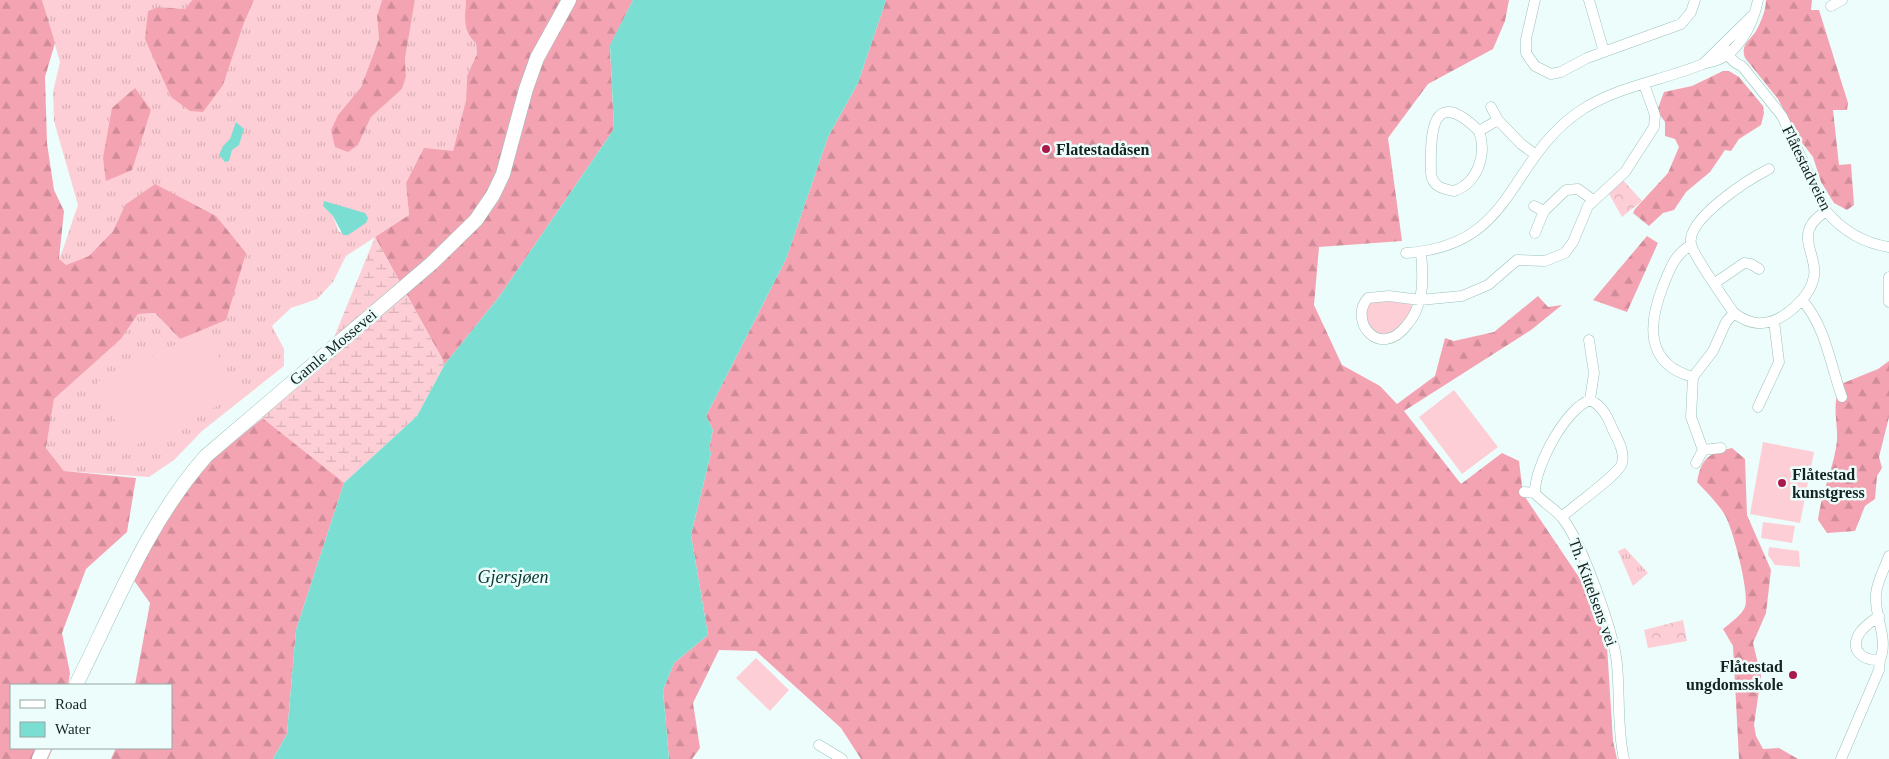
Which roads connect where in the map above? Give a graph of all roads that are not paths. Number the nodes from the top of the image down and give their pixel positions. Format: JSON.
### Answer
{"nodes":[{"id":1,"x":569,"y":0,"type":"edge"},
{"id":2,"x":1535,"y":0,"type":"edge"},
{"id":3,"x":1589,"y":0,"type":"edge"},
{"id":4,"x":1695,"y":0,"type":"edge"},
{"id":5,"x":1758,"y":0,"type":"edge"},
{"id":6,"x":1842,"y":0,"type":"edge"},
{"id":7,"x":1831,"y":6,"type":"dead end"},
{"id":8,"x":1728,"y":51,"type":"junction"},
{"id":9,"x":1604,"y":52,"type":"junction"},
{"id":10,"x":1644,"y":84,"type":"junction"},
{"id":11,"x":1491,"y":107,"type":"dead end"},
{"id":12,"x":1498,"y":120,"type":"junction"},
{"id":13,"x":1479,"y":131,"type":"junction"},
{"id":14,"x":1536,"y":155,"type":"junction"},
{"id":15,"x":1769,"y":169,"type":"dead end"},
{"id":16,"x":1593,"y":200,"type":"junction"},
{"id":17,"x":1534,"y":206,"type":"dead end"},
{"id":18,"x":1826,"y":211,"type":"junction"},
{"id":19,"x":1544,"y":212,"type":"junction"},
{"id":20,"x":1535,"y":232,"type":"dead end"},
{"id":21,"x":1691,"y":245,"type":"junction"},
{"id":22,"x":1889,"y":247,"type":"edge"},
{"id":23,"x":1421,"y":252,"type":"junction"},
{"id":24,"x":1406,"y":253,"type":"dead end"},
{"id":25,"x":1758,"y":269,"type":"dead end"},
{"id":26,"x":1889,"y":277,"type":"edge"},
{"id":27,"x":1715,"y":283,"type":"junction"},
{"id":28,"x":1420,"y":300,"type":"junction"},
{"id":29,"x":1802,"y":300,"type":"junction"},
{"id":30,"x":1889,"y":302,"type":"edge"},
{"id":31,"x":1734,"y":313,"type":"junction"},
{"id":32,"x":1774,"y":321,"type":"junction"},
{"id":33,"x":1589,"y":340,"type":"dead end"},
{"id":34,"x":1693,"y":377,"type":"junction"},
{"id":35,"x":1842,"y":397,"type":"dead end"},
{"id":36,"x":1590,"y":400,"type":"junction"},
{"id":37,"x":1758,"y":407,"type":"dead end"},
{"id":38,"x":1720,"y":448,"type":"dead end"},
{"id":39,"x":1703,"y":450,"type":"junction"},
{"id":40,"x":1696,"y":463,"type":"dead end"},
{"id":41,"x":1524,"y":492,"type":"dead end"},
{"id":42,"x":1535,"y":493,"type":"junction"},
{"id":43,"x":1562,"y":517,"type":"junction"},
{"id":44,"x":1889,"y":556,"type":"edge"},
{"id":45,"x":1879,"y":616,"type":"junction"},
{"id":46,"x":1880,"y":660,"type":"junction"},
{"id":47,"x":76,"y":684,"type":"edge"},
{"id":48,"x":819,"y":745,"type":"dead end"},
{"id":49,"x":842,"y":759,"type":"edge"},
{"id":50,"x":1624,"y":759,"type":"edge"},
{"id":51,"x":1841,"y":759,"type":"edge"}],
"edges":[{"from":1,"to":47,"type":"main road","name":"Gamle Mossevei"},
{"from":2,"to":9,"type":"street"},
{"from":3,"to":9,"type":"street"},
{"from":4,"to":9,"type":"street"},
{"from":5,"to":8,"type":"street"},
{"from":6,"to":7,"type":"street"},
{"from":8,"to":10,"type":"street"},
{"from":8,"to":18,"type":"street","name":"Flåtestadveien"},
{"from":10,"to":14,"type":"street"},
{"from":10,"to":16,"type":"street"},
{"from":11,"to":12,"type":"street"},
{"from":12,"to":13,"type":"street"},
{"from":12,"to":14,"type":"street"},
{"from":13,"to":13,"type":"street"},
{"from":14,"to":23,"type":"street"},
{"from":15,"to":21,"type":"street"},
{"from":16,"to":19,"type":"street"},
{"from":16,"to":28,"type":"street"},
{"from":17,"to":19,"type":"street"},
{"from":18,"to":22,"type":"street","name":"Flåtestadveien"},
{"from":18,"to":29,"type":"street"},
{"from":19,"to":20,"type":"street"},
{"from":21,"to":27,"type":"street"},
{"from":21,"to":34,"type":"street"},
{"from":23,"to":24,"type":"street"},
{"from":23,"to":28,"type":"street"},
{"from":25,"to":27,"type":"street"},
{"from":26,"to":30,"type":"street"},
{"from":27,"to":31,"type":"street"},
{"from":28,"to":28,"type":"street"},
{"from":29,"to":32,"type":"street"},
{"from":29,"to":35,"type":"street"},
{"from":31,"to":32,"type":"street"},
{"from":31,"to":34,"type":"street"},
{"from":32,"to":37,"type":"street"},
{"from":33,"to":36,"type":"street"},
{"from":34,"to":39,"type":"street"},
{"from":36,"to":42,"type":"street"},
{"from":36,"to":43,"type":"street","name":"Th. Kittelsens vei"},
{"from":38,"to":39,"type":"street"},
{"from":39,"to":40,"type":"street"},
{"from":41,"to":42,"type":"street"},
{"from":42,"to":43,"type":"street","name":"Th. Kittelsens vei"},
{"from":43,"to":50,"type":"street","name":"Th. Kittelsens vei"},
{"from":44,"to":45,"type":"street"},
{"from":45,"to":46,"type":"street"},
{"from":45,"to":46,"type":"street"},
{"from":46,"to":51,"type":"street"},
{"from":48,"to":49,"type":"street"}]}
